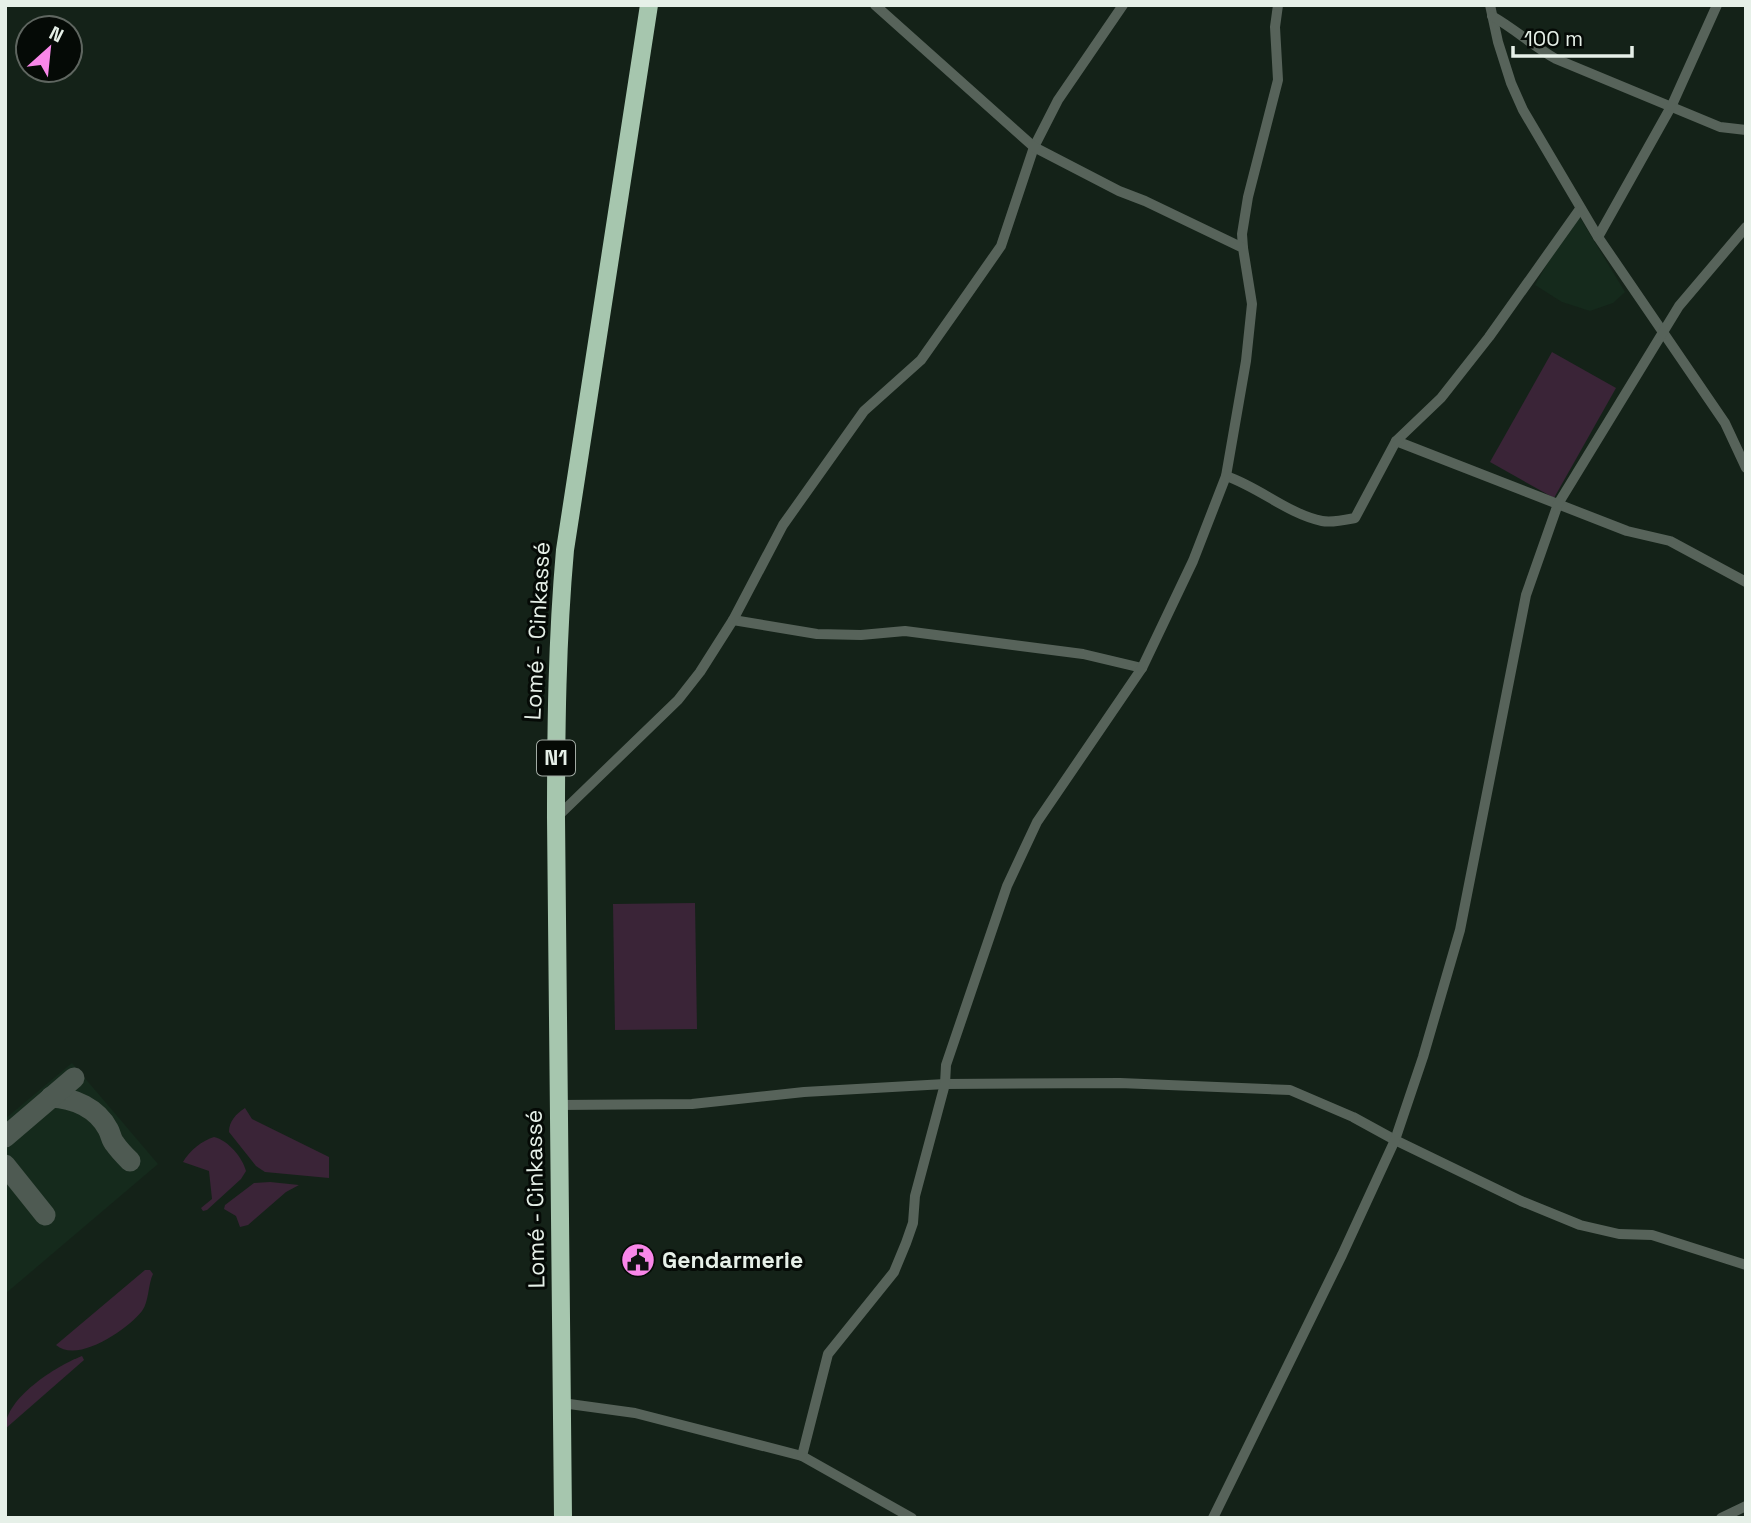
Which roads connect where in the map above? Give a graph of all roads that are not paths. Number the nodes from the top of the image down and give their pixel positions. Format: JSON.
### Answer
{"nodes":[{"id":1,"x":649,"y":5,"type":"edge"},
{"id":2,"x":875,"y":5,"type":"edge"},
{"id":3,"x":1123,"y":5,"type":"edge"},
{"id":4,"x":1278,"y":5,"type":"edge"},
{"id":5,"x":1717,"y":5,"type":"edge"},
{"id":6,"x":1491,"y":11,"type":"edge"},
{"id":7,"x":1672,"y":105,"type":"junction"},
{"id":8,"x":1746,"y":130,"type":"edge"},
{"id":9,"x":1034,"y":148,"type":"junction"},
{"id":10,"x":1580,"y":209,"type":"junction"},
{"id":11,"x":1746,"y":227,"type":"edge"},
{"id":12,"x":1598,"y":237,"type":"junction"},
{"id":13,"x":1243,"y":248,"type":"junction"},
{"id":14,"x":1661,"y":332,"type":"junction"},
{"id":15,"x":1396,"y":441,"type":"junction"},
{"id":16,"x":1746,"y":468,"type":"edge"},
{"id":17,"x":1226,"y":476,"type":"junction"},
{"id":18,"x":1558,"y":504,"type":"junction"},
{"id":19,"x":1746,"y":582,"type":"edge"},
{"id":20,"x":733,"y":620,"type":"junction"},
{"id":21,"x":1142,"y":667,"type":"junction"},
{"id":22,"x":556,"y":818,"type":"junction"},
{"id":23,"x":945,"y":1084,"type":"junction"},
{"id":24,"x":558,"y":1105,"type":"junction"},
{"id":25,"x":1395,"y":1140,"type":"junction"},
{"id":26,"x":1746,"y":1265,"type":"edge"},
{"id":27,"x":562,"y":1403,"type":"junction"},
{"id":28,"x":802,"y":1456,"type":"junction"},
{"id":29,"x":1746,"y":1506,"type":"edge"},
{"id":30,"x":563,"y":1518,"type":"edge"},
{"id":31,"x":912,"y":1518,"type":"edge"},
{"id":32,"x":1213,"y":1518,"type":"edge"},
{"id":33,"x":1721,"y":1518,"type":"edge"}],
"edges":[{"from":1,"to":22,"type":"highway","name":"Lomé - Cinkassé","number":"N1"},
{"from":2,"to":9,"type":"street"},
{"from":3,"to":9,"type":"street"},
{"from":4,"to":13,"type":"street"},
{"from":5,"to":7,"type":"street"},
{"from":6,"to":7,"type":"street"},
{"from":6,"to":10,"type":"street"},
{"from":7,"to":8,"type":"street"},
{"from":7,"to":12,"type":"street"},
{"from":9,"to":13,"type":"street"},
{"from":9,"to":20,"type":"street"},
{"from":10,"to":12,"type":"street"},
{"from":10,"to":15,"type":"street"},
{"from":11,"to":14,"type":"street"},
{"from":12,"to":14,"type":"street"},
{"from":13,"to":17,"type":"street"},
{"from":14,"to":16,"type":"street"},
{"from":14,"to":18,"type":"street"},
{"from":15,"to":17,"type":"street"},
{"from":15,"to":18,"type":"street"},
{"from":17,"to":21,"type":"street"},
{"from":18,"to":19,"type":"street"},
{"from":18,"to":25,"type":"street"},
{"from":20,"to":21,"type":"street"},
{"from":20,"to":22,"type":"street"},
{"from":21,"to":23,"type":"street"},
{"from":22,"to":24,"type":"highway","name":"Lomé - Cinkassé","number":"N1"},
{"from":23,"to":24,"type":"street"},
{"from":23,"to":25,"type":"street"},
{"from":23,"to":28,"type":"street"},
{"from":24,"to":27,"type":"highway","name":"Lomé - Cinkassé","number":"N1"},
{"from":25,"to":26,"type":"street"},
{"from":25,"to":32,"type":"street"},
{"from":27,"to":28,"type":"street"},
{"from":27,"to":30,"type":"highway","name":"Lomé - Cinkassé","number":"N1"},
{"from":28,"to":31,"type":"street"},
{"from":29,"to":33,"type":"street"}]}
